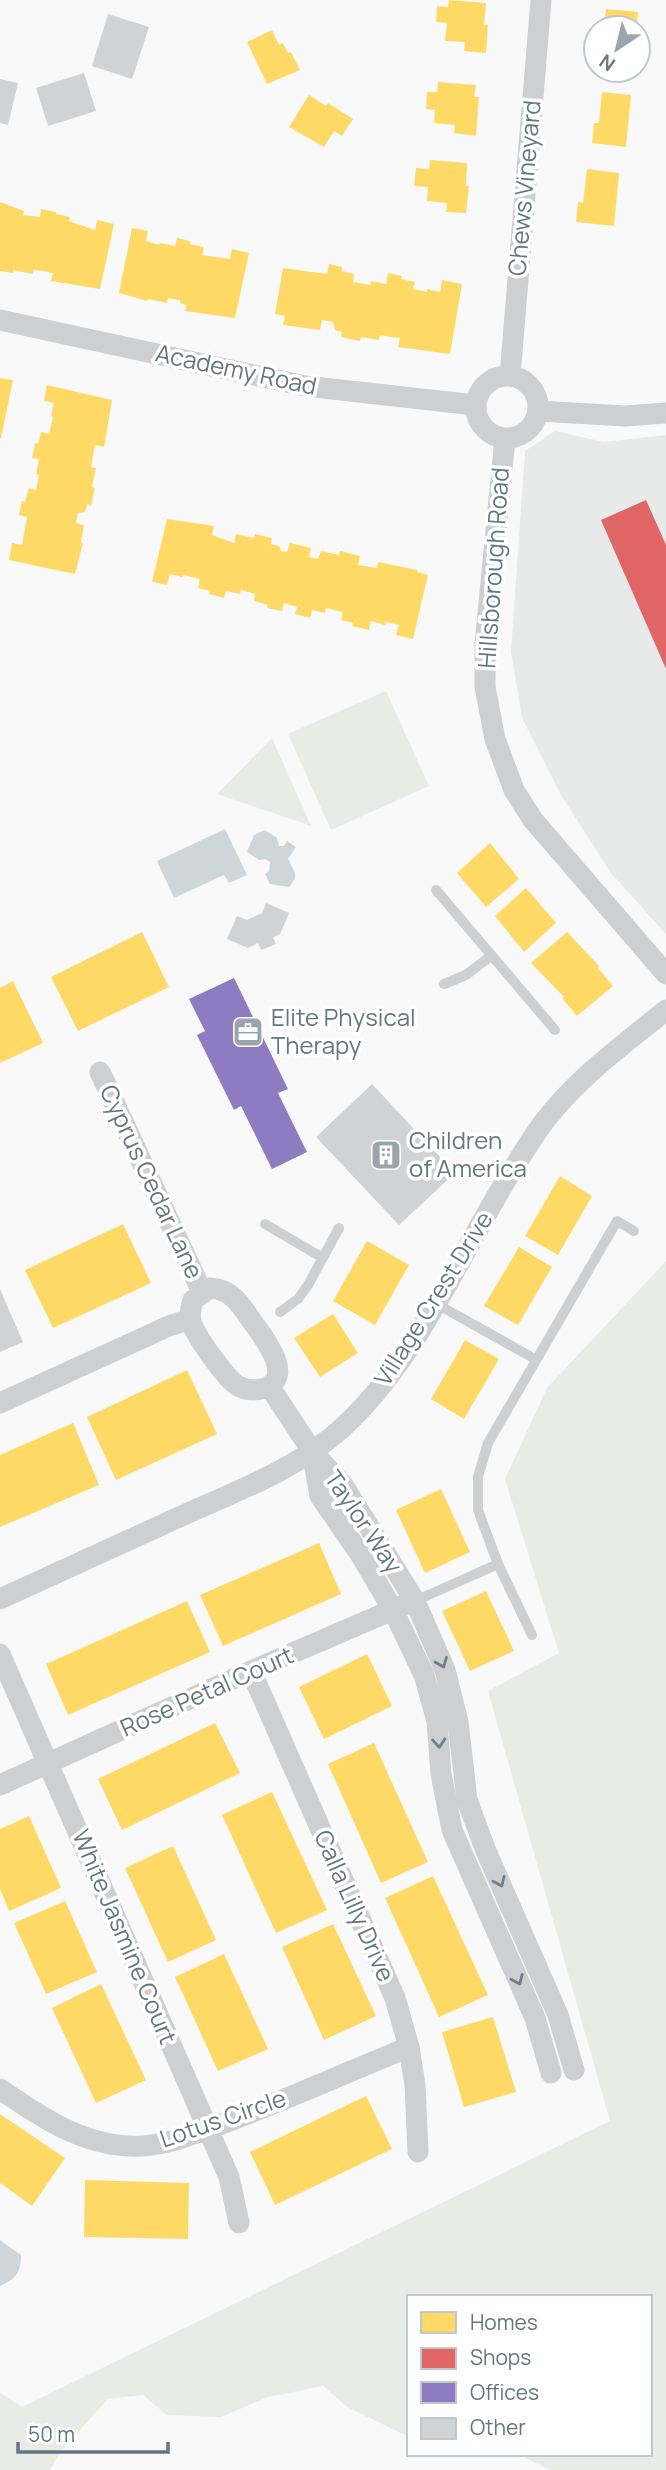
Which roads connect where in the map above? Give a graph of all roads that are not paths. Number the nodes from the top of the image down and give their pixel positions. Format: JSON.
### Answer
{"nodes":[{"id":1,"x":541,"y":0,"type":"edge"},
{"id":2,"x":0,"y":320,"type":"edge"},
{"id":3,"x":510,"y":376,"type":"junction"},
{"id":4,"x":475,"y":405,"type":"junction"},
{"id":5,"x":538,"y":411,"type":"junction"},
{"id":6,"x":666,"y":413,"type":"edge"},
{"id":7,"x":505,"y":438,"type":"junction"},
{"id":8,"x":436,"y":890,"type":"dead end"},
{"id":9,"x":491,"y":956,"type":"junction"},
{"id":10,"x":666,"y":974,"type":"edge"},
{"id":11,"x":444,"y":984,"type":"dead end"},
{"id":12,"x":666,"y":1010,"type":"edge"},
{"id":13,"x":555,"y":1030,"type":"dead end"},
{"id":14,"x":100,"y":1072,"type":"dead end"},
{"id":15,"x":265,"y":1224,"type":"dead end"},
{"id":16,"x":339,"y":1228,"type":"dead end"},
{"id":17,"x":634,"y":1231,"type":"dead end"},
{"id":18,"x":323,"y":1258,"type":"junction"},
{"id":19,"x":202,"y":1292,"type":"junction"},
{"id":20,"x":435,"y":1303,"type":"junction"},
{"id":21,"x":280,"y":1312,"type":"dead end"},
{"id":22,"x":190,"y":1319,"type":"junction"},
{"id":23,"x":535,"y":1359,"type":"junction"},
{"id":24,"x":269,"y":1387,"type":"junction"},
{"id":25,"x":0,"y":1403,"type":"edge"},
{"id":26,"x":312,"y":1451,"type":"junction"},
{"id":27,"x":498,"y":1564,"type":"junction"},
{"id":28,"x":0,"y":1599,"type":"edge"},
{"id":29,"x":415,"y":1601,"type":"junction"},
{"id":30,"x":393,"y":1610,"type":"junction"},
{"id":31,"x":532,"y":1636,"type":"dead end"},
{"id":32,"x":0,"y":1654,"type":"edge"},
{"id":33,"x":251,"y":1671,"type":"junction"},
{"id":34,"x":48,"y":1763,"type":"junction"},
{"id":35,"x":0,"y":1785,"type":"edge"},
{"id":36,"x":409,"y":2047,"type":"junction"},
{"id":37,"x":574,"y":2070,"type":"dead end"},
{"id":38,"x":551,"y":2073,"type":"dead end"},
{"id":39,"x":0,"y":2089,"type":"edge"},
{"id":40,"x":207,"y":2129,"type":"junction"},
{"id":41,"x":418,"y":2152,"type":"dead end"},
{"id":42,"x":239,"y":2223,"type":"dead end"}],
"edges":[{"from":1,"to":3,"type":"street","name":"Chews Vineyard"},
{"from":2,"to":4,"type":"street","name":"Academy Road"},
{"from":3,"to":4,"type":"street"},
{"from":3,"to":5,"type":"street"},
{"from":4,"to":7,"type":"street"},
{"from":5,"to":6,"type":"street"},
{"from":5,"to":7,"type":"street"},
{"from":7,"to":10,"type":"street","name":"Hillsborough Road"},
{"from":8,"to":9,"type":"lane"},
{"from":9,"to":11,"type":"lane"},
{"from":9,"to":13,"type":"lane"},
{"from":12,"to":20,"type":"street","name":"Village Crest Drive"},
{"from":14,"to":19,"type":"street","name":"Cyprus Cedar Lane"},
{"from":15,"to":18,"type":"lane"},
{"from":16,"to":18,"type":"lane"},
{"from":17,"to":23,"type":"lane"},
{"from":18,"to":21,"type":"lane"},
{"from":19,"to":22,"type":"street","name":"Cyprus Cedar Lane"},
{"from":19,"to":24,"type":"street","name":"Cyprus Cedar Lane"},
{"from":20,"to":23,"type":"lane"},
{"from":20,"to":26,"type":"street","name":"Village Crest Drive"},
{"from":22,"to":24,"type":"street","name":"Cyprus Cedar Lane"},
{"from":22,"to":25,"type":"street"},
{"from":23,"to":27,"type":"lane"},
{"from":24,"to":26,"type":"street"},
{"from":26,"to":28,"type":"street","name":"Village Crest Drive"},
{"from":26,"to":29,"type":"street","name":"Taylor Way"},
{"from":26,"to":30,"type":"street","name":"Taylor Way"},
{"from":27,"to":29,"type":"lane"},
{"from":27,"to":31,"type":"lane"},
{"from":29,"to":30,"type":"street","name":"Rose Petal Court"},
{"from":29,"to":37,"type":"street","name":"Taylor Way","one_way":true},
{"from":30,"to":33,"type":"street","name":"Rose Petal Court"},
{"from":30,"to":38,"type":"street","name":"Taylor Way","one_way":true},
{"from":32,"to":34,"type":"street","name":"White Jasmine Court"},
{"from":33,"to":34,"type":"street","name":"Rose Petal Court"},
{"from":33,"to":36,"type":"street","name":"Calla Lilly Drive"},
{"from":34,"to":35,"type":"street","name":"Rose Petal Court"},
{"from":34,"to":40,"type":"street","name":"White Jasmine Court"},
{"from":36,"to":40,"type":"street","name":"Lotus Circle"},
{"from":36,"to":41,"type":"street","name":"Calla Lilly Drive"},
{"from":39,"to":40,"type":"street","name":"Lotus Circle"},
{"from":40,"to":42,"type":"street","name":"White Jasmine Court"}]}
